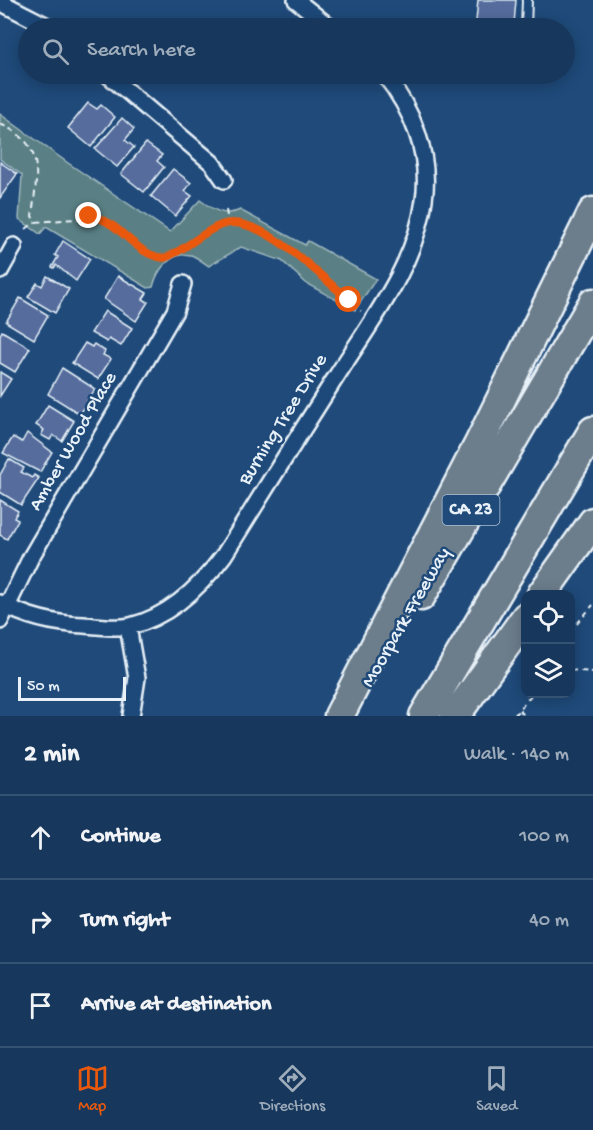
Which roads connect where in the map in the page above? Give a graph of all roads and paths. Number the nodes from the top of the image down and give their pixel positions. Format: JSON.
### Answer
{"nodes":[{"id":1,"x":296,"y":0,"type":"edge"},
{"id":2,"x":527,"y":0,"type":"edge"},
{"id":3,"x":0,"y":2,"type":"edge"},
{"id":4,"x":31,"y":18,"type":"edge"},
{"id":5,"x":318,"y":18,"type":"edge"},
{"id":6,"x":526,"y":18,"type":"edge"},
{"id":7,"x":119,"y":84,"type":"edge"},
{"id":8,"x":392,"y":84,"type":"edge"},
{"id":9,"x":0,"y":124,"type":"edge"},
{"id":10,"x":224,"y":180,"type":"dead end"},
{"id":11,"x":226,"y":210,"type":"dead end"},
{"id":12,"x":593,"y":212,"type":"edge"},
{"id":13,"x":36,"y":222,"type":"junction"},
{"id":14,"x":228,"y":223,"type":"junction"},
{"id":15,"x":26,"y":229,"type":"dead end"},
{"id":16,"x":14,"y":246,"type":"dead end"},
{"id":17,"x":173,"y":255,"type":"junction"},
{"id":18,"x":174,"y":261,"type":"dead end"},
{"id":19,"x":0,"y":271,"type":"edge"},
{"id":20,"x":183,"y":284,"type":"dead end"},
{"id":21,"x":593,"y":303,"type":"edge"},
{"id":22,"x":361,"y":311,"type":"dead end"},
{"id":23,"x":593,"y":431,"type":"edge"},
{"id":24,"x":593,"y":522,"type":"edge"},
{"id":25,"x":545,"y":590,"type":"edge"},
{"id":26,"x":3,"y":605,"type":"edge"},
{"id":27,"x":593,"y":605,"type":"edge"},
{"id":28,"x":0,"y":621,"type":"edge"},
{"id":29,"x":521,"y":623,"type":"edge"},
{"id":30,"x":575,"y":626,"type":"edge"},
{"id":31,"x":128,"y":627,"type":"junction"},
{"id":32,"x":575,"y":670,"type":"edge"},
{"id":33,"x":593,"y":672,"type":"edge"},
{"id":34,"x":528,"y":698,"type":"edge"},
{"id":35,"x":519,"y":710,"type":"junction"},
{"id":36,"x":131,"y":716,"type":"edge"},
{"id":37,"x":339,"y":716,"type":"edge"},
{"id":38,"x":350,"y":716,"type":"edge"},
{"id":39,"x":423,"y":716,"type":"edge"},
{"id":40,"x":456,"y":716,"type":"edge"},
{"id":41,"x":514,"y":716,"type":"edge"},
{"id":42,"x":525,"y":716,"type":"edge"}],
"edges":[{"from":1,"to":5,"type":"street"},
{"from":2,"to":6,"type":"lane"},
{"from":3,"to":4,"type":"street"},
{"from":7,"to":10,"type":"street"},
{"from":8,"to":31,"type":"street","name":"Burning Tree Drive"},
{"from":9,"to":13,"type":"path"},
{"from":11,"to":14,"type":"path"},
{"from":12,"to":37,"type":"highway"},
{"from":13,"to":15,"type":"path"},
{"from":13,"to":17,"type":"path"},
{"from":14,"to":17,"type":"path"},
{"from":14,"to":22,"type":"path"},
{"from":16,"to":19,"type":"street"},
{"from":17,"to":18,"type":"path"},
{"from":20,"to":26,"type":"street","name":"Amber Wood Place"},
{"from":21,"to":38,"type":"highway","name":"Moorpark Freeway","number":"CA 23"},
{"from":23,"to":39,"type":"highway"},
{"from":24,"to":25,"type":"highway"},
{"from":26,"to":28,"type":"street","name":"Amber Wood Place"},
{"from":26,"to":31,"type":"street","name":"Burning Tree Drive"},
{"from":27,"to":30,"type":"path"},
{"from":29,"to":40,"type":"highway"},
{"from":31,"to":36,"type":"street"},
{"from":32,"to":33,"type":"path"},
{"from":34,"to":35,"type":"path"},
{"from":35,"to":41,"type":"path"},
{"from":35,"to":42,"type":"path"}]}
